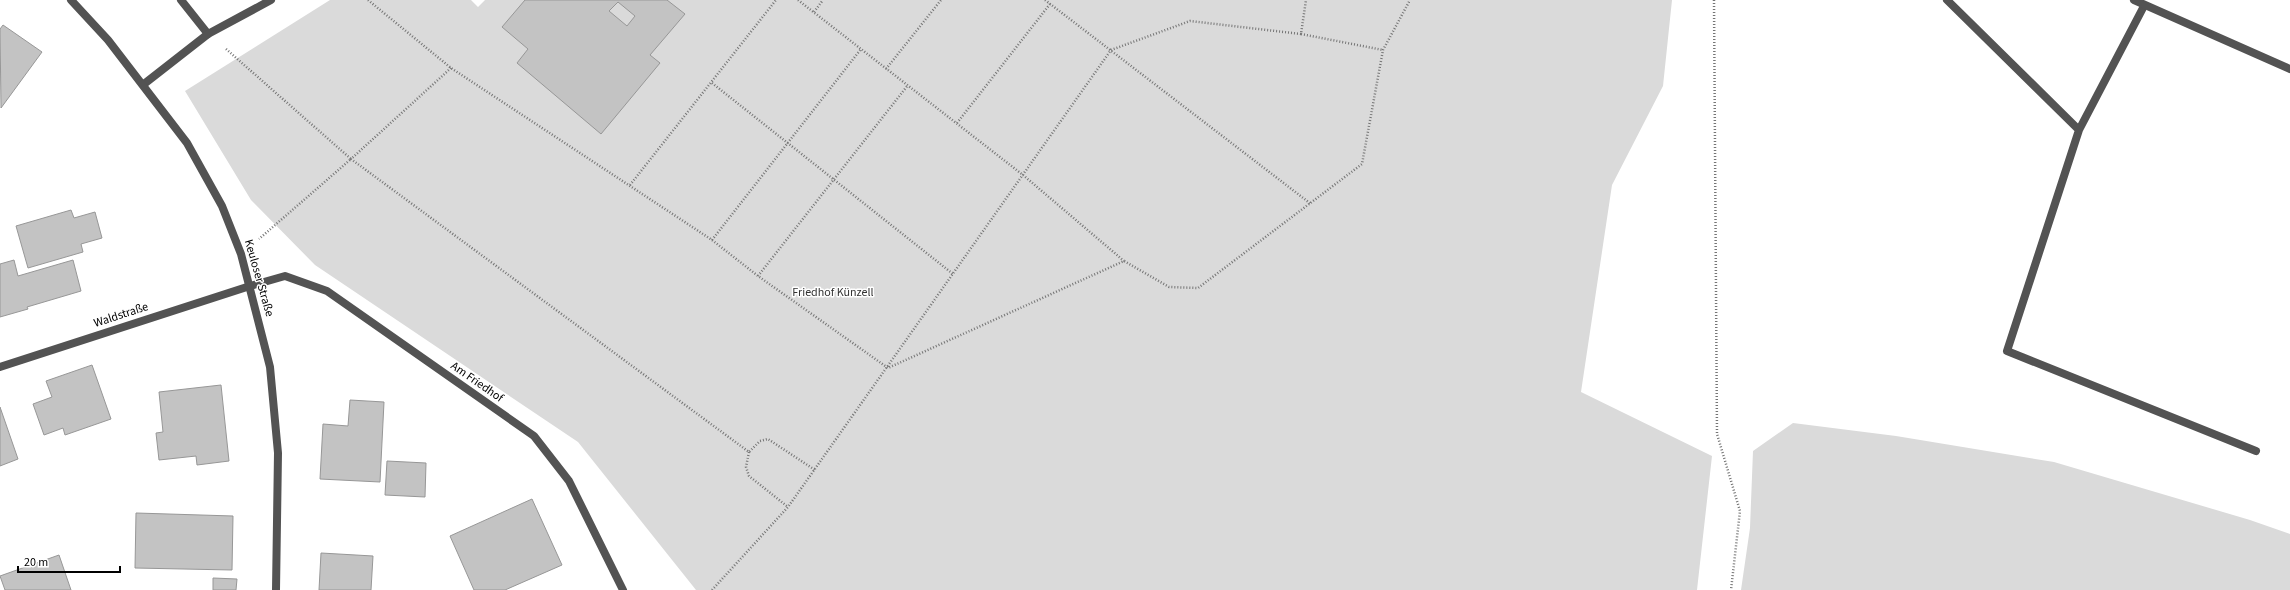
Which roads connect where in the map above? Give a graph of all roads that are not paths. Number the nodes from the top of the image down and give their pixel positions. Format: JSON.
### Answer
{"nodes":[{"id":1,"x":71,"y":0,"type":"edge"},
{"id":2,"x":181,"y":0,"type":"edge"},
{"id":3,"x":272,"y":0,"type":"edge"},
{"id":4,"x":1946,"y":0,"type":"edge"},
{"id":5,"x":2134,"y":0,"type":"edge"},
{"id":6,"x":2144,"y":6,"type":"junction"},
{"id":7,"x":208,"y":34,"type":"junction"},
{"id":8,"x":2290,"y":68,"type":"edge"},
{"id":9,"x":144,"y":84,"type":"junction"},
{"id":10,"x":2079,"y":130,"type":"junction"},
{"id":11,"x":250,"y":286,"type":"junction"},
{"id":12,"x":0,"y":367,"type":"edge"},
{"id":13,"x":2256,"y":451,"type":"dead end"},
{"id":14,"x":276,"y":590,"type":"edge"},
{"id":15,"x":623,"y":590,"type":"edge"}],
"edges":[{"from":1,"to":9,"type":"street","name":"Keuloser Straße"},
{"from":2,"to":7,"type":"street"},
{"from":3,"to":7,"type":"street"},
{"from":4,"to":10,"type":"street"},
{"from":5,"to":6,"type":"street"},
{"from":6,"to":8,"type":"street"},
{"from":6,"to":10,"type":"street"},
{"from":7,"to":9,"type":"street"},
{"from":9,"to":11,"type":"street","name":"Keuloser Straße"},
{"from":10,"to":13,"type":"street"},
{"from":11,"to":12,"type":"street","name":"Waldstraße"},
{"from":11,"to":14,"type":"street","name":"Keuloser Straße"},
{"from":11,"to":15,"type":"street","name":"Am Friedhof"}]}
